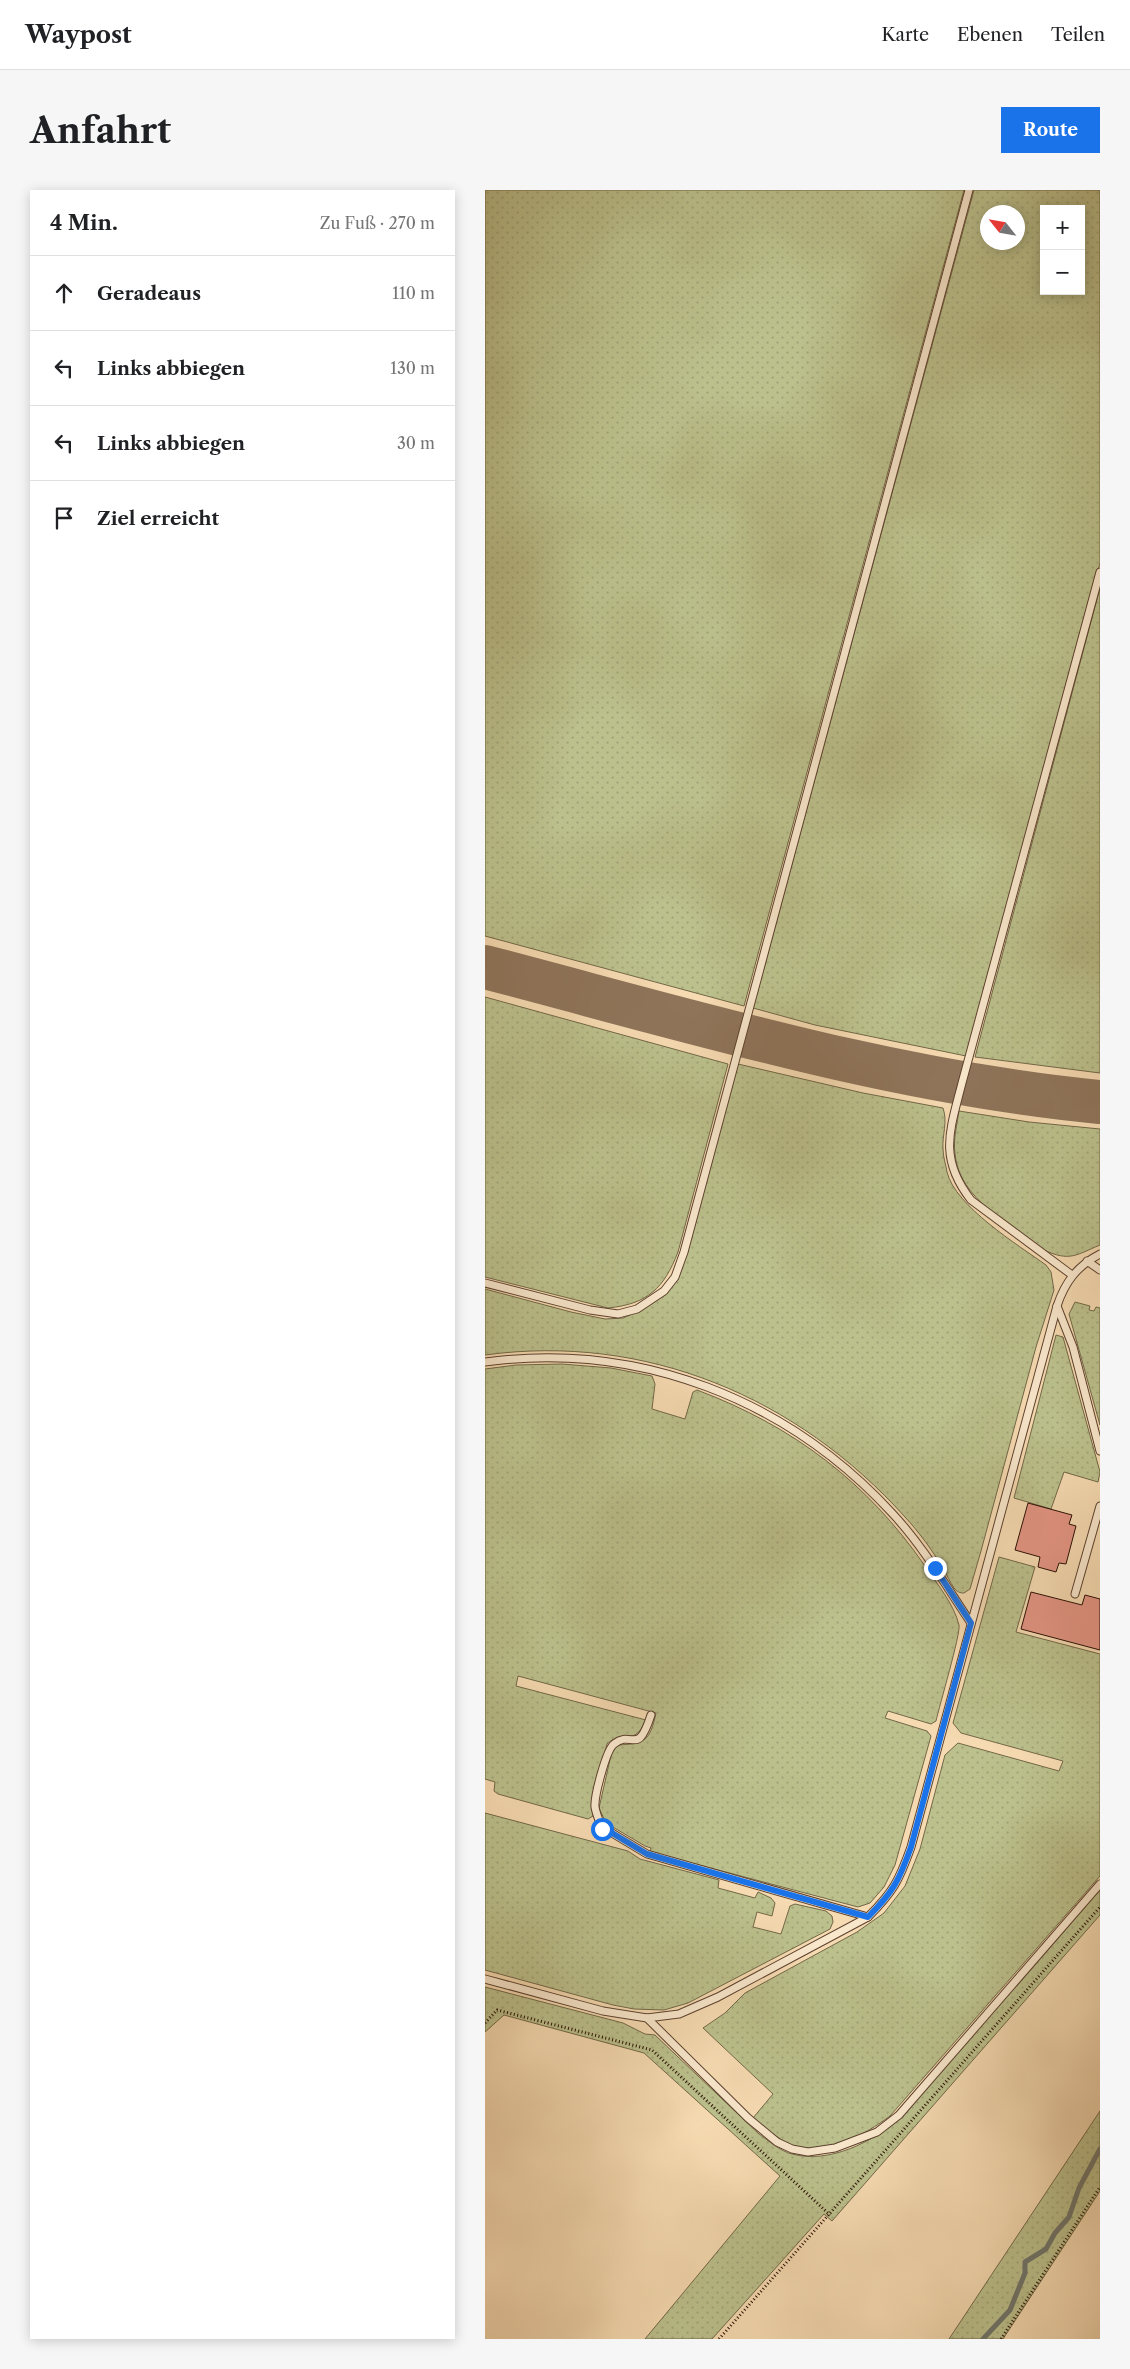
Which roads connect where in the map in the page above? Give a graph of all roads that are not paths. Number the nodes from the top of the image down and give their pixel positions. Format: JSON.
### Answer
{"nodes":[{"id":1,"x":969,"y":190,"type":"edge"},
{"id":2,"x":1100,"y":572,"type":"edge"},
{"id":3,"x":1100,"y":1254,"type":"edge"},
{"id":4,"x":1087,"y":1261,"type":"junction"},
{"id":5,"x":1100,"y":1270,"type":"edge"},
{"id":6,"x":1072,"y":1274,"type":"junction"},
{"id":7,"x":485,"y":1283,"type":"edge"},
{"id":8,"x":1057,"y":1306,"type":"junction"},
{"id":9,"x":485,"y":1362,"type":"edge"},
{"id":10,"x":1100,"y":1451,"type":"edge"},
{"id":11,"x":1100,"y":1506,"type":"edge"},
{"id":12,"x":1075,"y":1594,"type":"dead end"},
{"id":13,"x":971,"y":1623,"type":"junction"},
{"id":14,"x":651,"y":1715,"type":"dead end"},
{"id":15,"x":1100,"y":1884,"type":"edge"},
{"id":16,"x":868,"y":1917,"type":"junction"},
{"id":17,"x":485,"y":1979,"type":"edge"},
{"id":18,"x":647,"y":2018,"type":"junction"}],
"edges":[{"from":1,"to":7,"type":"lane"},
{"from":2,"to":6,"type":"lane"},
{"from":3,"to":4,"type":"lane"},
{"from":4,"to":5,"type":"lane"},
{"from":4,"to":6,"type":"lane"},
{"from":6,"to":8,"type":"lane"},
{"from":8,"to":10,"type":"lane"},
{"from":8,"to":13,"type":"lane"},
{"from":9,"to":13,"type":"lane"},
{"from":11,"to":12,"type":"lane"},
{"from":13,"to":16,"type":"lane"},
{"from":14,"to":16,"type":"lane"},
{"from":15,"to":18,"type":"lane"},
{"from":16,"to":18,"type":"lane"},
{"from":17,"to":18,"type":"lane"}]}
